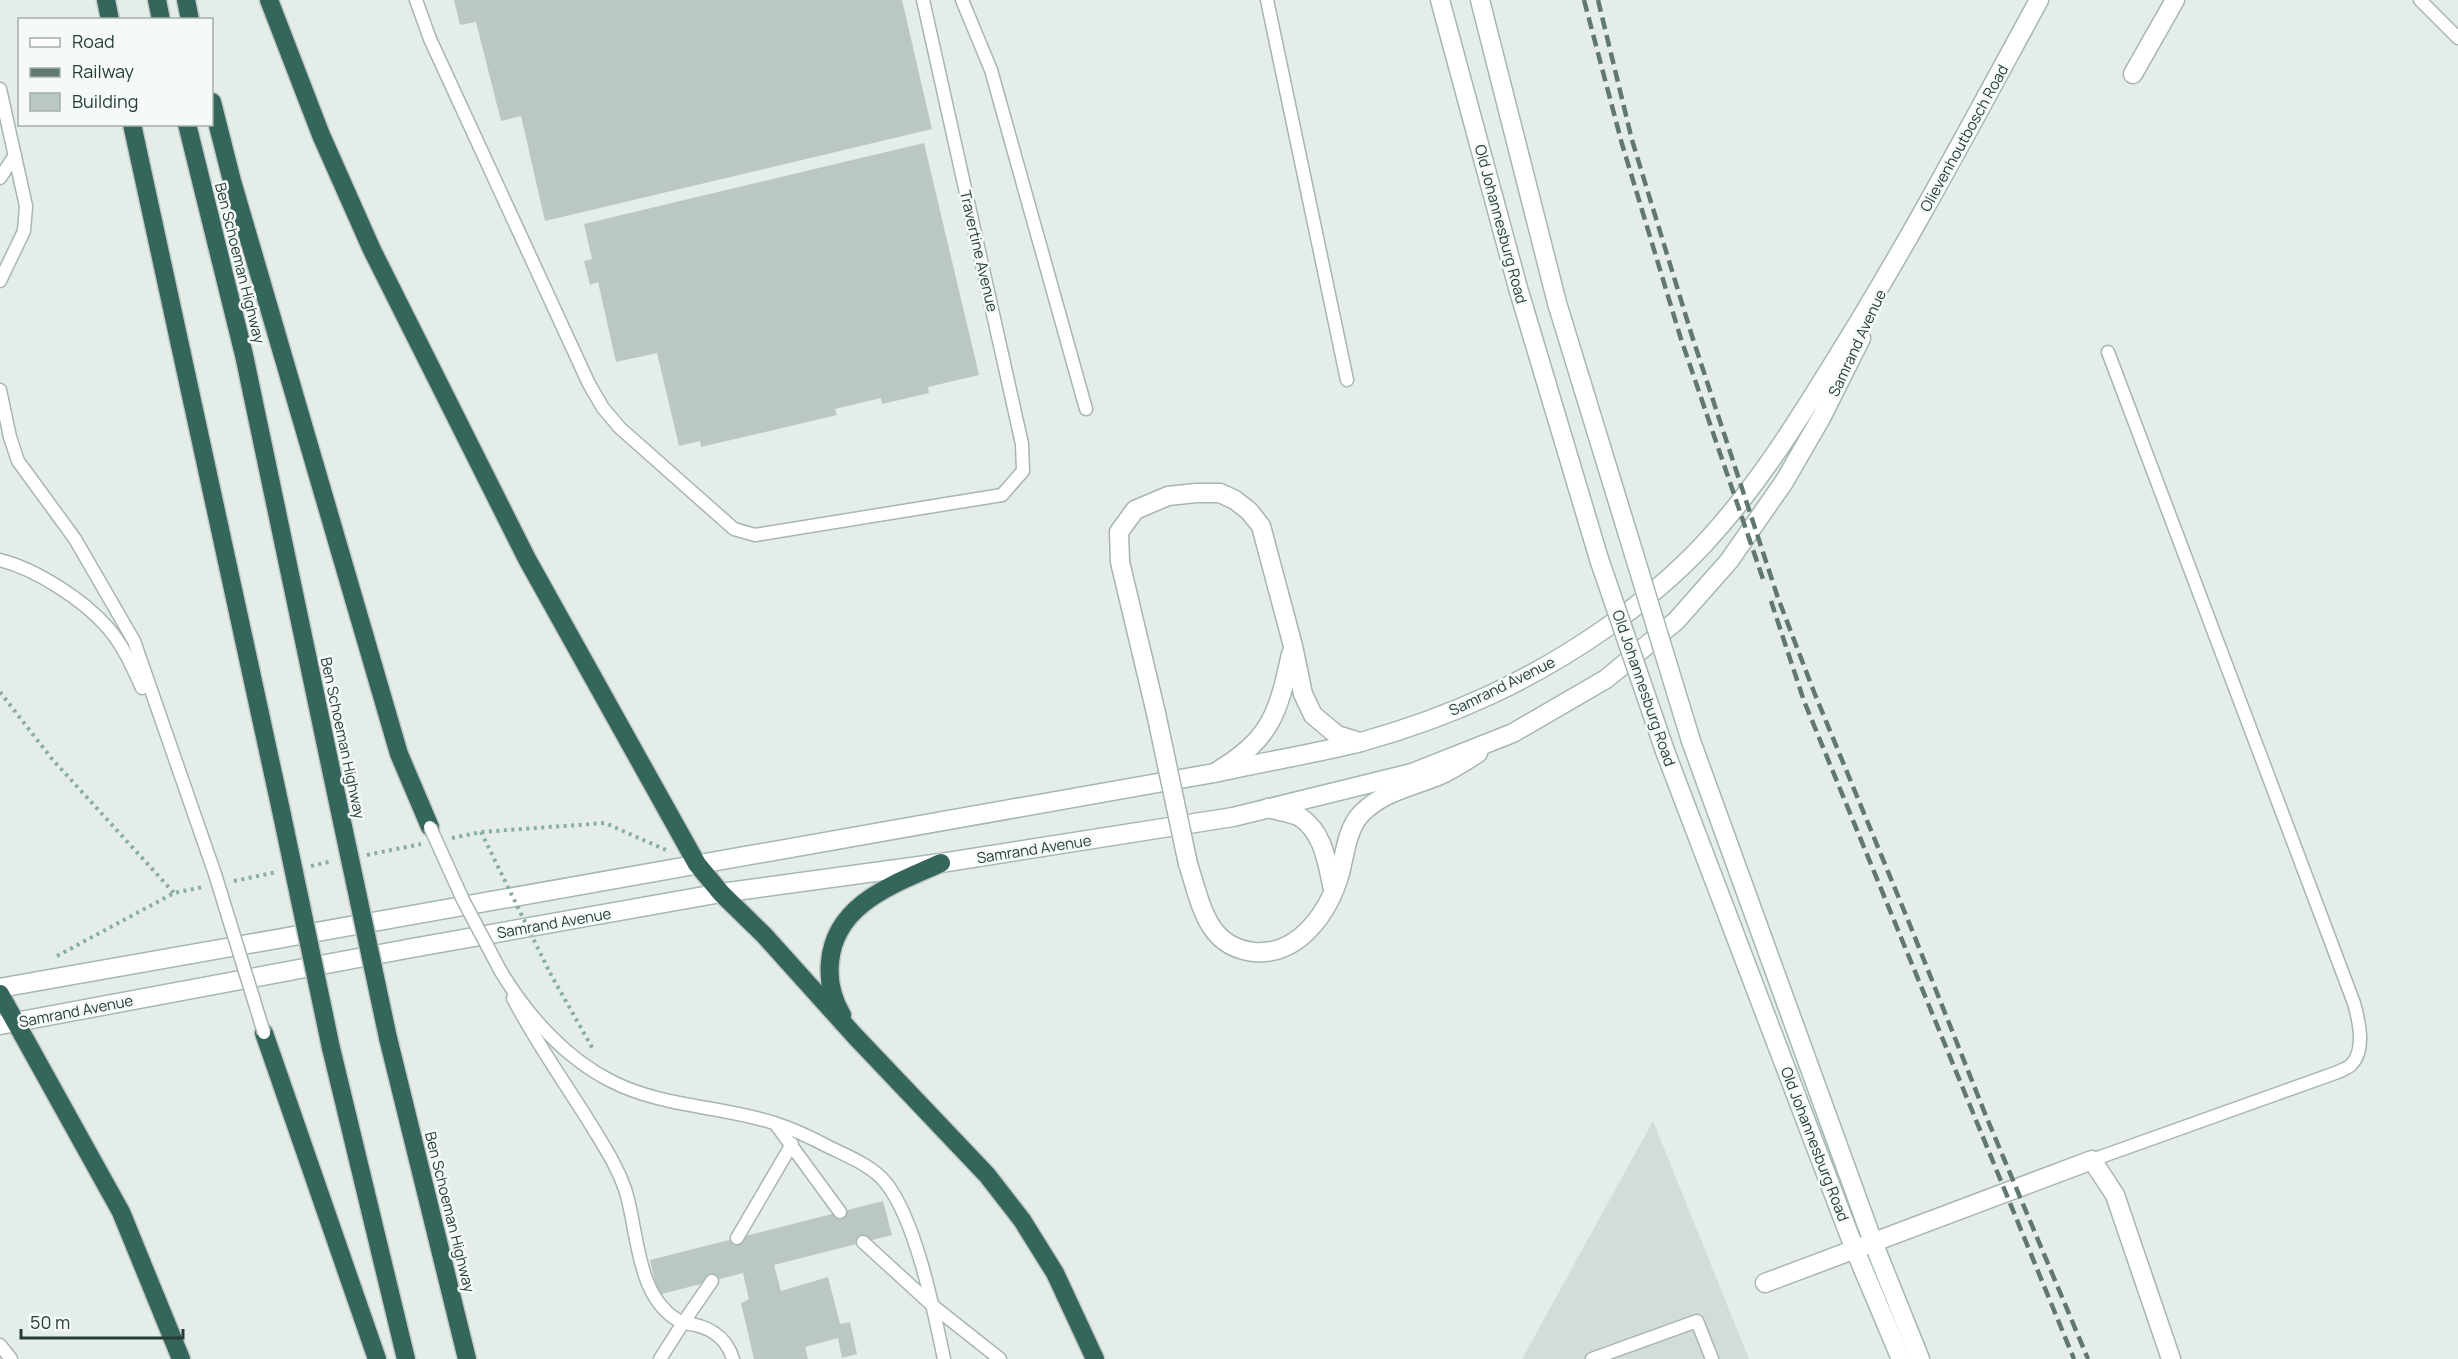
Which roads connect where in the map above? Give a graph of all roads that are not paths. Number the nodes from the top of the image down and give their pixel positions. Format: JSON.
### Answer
{"nodes":[{"id":1,"x":106,"y":0,"type":"edge"},
{"id":2,"x":157,"y":0,"type":"edge"},
{"id":3,"x":186,"y":0,"type":"edge"},
{"id":4,"x":269,"y":0,"type":"edge"},
{"id":5,"x":416,"y":0,"type":"edge"},
{"id":6,"x":923,"y":0,"type":"edge"},
{"id":7,"x":962,"y":0,"type":"edge"},
{"id":8,"x":1267,"y":0,"type":"edge"},
{"id":9,"x":1440,"y":0,"type":"edge"},
{"id":10,"x":1480,"y":0,"type":"edge"},
{"id":11,"x":2039,"y":0,"type":"edge"},
{"id":12,"x":2175,"y":0,"type":"edge"},
{"id":13,"x":2420,"y":0,"type":"edge"},
{"id":14,"x":110,"y":18,"type":"edge"},
{"id":15,"x":161,"y":18,"type":"edge"},
{"id":16,"x":190,"y":18,"type":"edge"},
{"id":17,"x":2458,"y":38,"type":"edge"},
{"id":18,"x":2133,"y":74,"type":"dead end"},
{"id":19,"x":0,"y":89,"type":"edge"},
{"id":20,"x":213,"y":106,"type":"edge"},
{"id":21,"x":132,"y":126,"type":"edge"},
{"id":22,"x":187,"y":126,"type":"edge"},
{"id":23,"x":15,"y":155,"type":"junction"},
{"id":24,"x":0,"y":177,"type":"edge"},
{"id":25,"x":1888,"y":276,"type":"junction"},
{"id":26,"x":0,"y":281,"type":"edge"},
{"id":27,"x":2108,"y":352,"type":"dead end"},
{"id":28,"x":1347,"y":380,"type":"dead end"},
{"id":29,"x":0,"y":390,"type":"edge"},
{"id":30,"x":1086,"y":409,"type":"dead end"},
{"id":31,"x":5,"y":438,"type":"edge"},
{"id":32,"x":0,"y":560,"type":"edge"},
{"id":33,"x":1293,"y":646,"type":"junction"},
{"id":34,"x":1513,"y":733,"type":"junction"},
{"id":35,"x":1360,"y":742,"type":"junction"},
{"id":36,"x":170,"y":749,"type":"junction"},
{"id":37,"x":1214,"y":773,"type":"junction"},
{"id":38,"x":1268,"y":808,"type":"junction"},
{"id":39,"x":430,"y":827,"type":"joint"},
{"id":40,"x":697,"y":864,"type":"junction"},
{"id":41,"x":941,"y":864,"type":"junction"},
{"id":42,"x":1333,"y":889,"type":"junction"},
{"id":43,"x":721,"y":893,"type":"junction"},
{"id":44,"x":500,"y":971,"type":"junction"},
{"id":45,"x":0,"y":988,"type":"edge"},
{"id":46,"x":0,"y":994,"type":"edge"},
{"id":47,"x":9,"y":1024,"type":"edge"},
{"id":48,"x":264,"y":1033,"type":"joint"},
{"id":49,"x":854,"y":1035,"type":"junction"},
{"id":50,"x":774,"y":1123,"type":"junction"},
{"id":51,"x":792,"y":1144,"type":"junction"},
{"id":52,"x":2092,"y":1160,"type":"junction"},
{"id":53,"x":840,"y":1212,"type":"dead end"},
{"id":54,"x":737,"y":1238,"type":"dead end"},
{"id":55,"x":863,"y":1242,"type":"dead end"},
{"id":56,"x":1874,"y":1242,"type":"junction"},
{"id":57,"x":1855,"y":1250,"type":"junction"},
{"id":58,"x":712,"y":1281,"type":"dead end"},
{"id":59,"x":1766,"y":1284,"type":"dead end"},
{"id":60,"x":933,"y":1306,"type":"junction"},
{"id":61,"x":683,"y":1323,"type":"junction"},
{"id":62,"x":0,"y":1345,"type":"edge"},
{"id":63,"x":732,"y":1358,"type":"edge"},
{"id":64,"x":11,"y":1359,"type":"edge"},
{"id":65,"x":181,"y":1359,"type":"edge"},
{"id":66,"x":377,"y":1359,"type":"edge"},
{"id":67,"x":406,"y":1359,"type":"edge"},
{"id":68,"x":467,"y":1359,"type":"edge"},
{"id":69,"x":660,"y":1359,"type":"edge"},
{"id":70,"x":944,"y":1359,"type":"edge"},
{"id":71,"x":1000,"y":1359,"type":"edge"},
{"id":72,"x":1095,"y":1359,"type":"edge"},
{"id":73,"x":1592,"y":1359,"type":"edge"},
{"id":74,"x":1712,"y":1359,"type":"edge"},
{"id":75,"x":1901,"y":1359,"type":"edge"},
{"id":76,"x":1920,"y":1359,"type":"edge"},
{"id":77,"x":2171,"y":1359,"type":"edge"}],
"edges":[{"from":1,"to":14,"type":"highway"},
{"from":2,"to":15,"type":"highway"},
{"from":3,"to":16,"type":"highway"},
{"from":4,"to":40,"type":"highway"},
{"from":5,"to":6,"type":"lane","name":"Travertine Avenue"},
{"from":7,"to":30,"type":"lane"},
{"from":8,"to":28,"type":"lane"},
{"from":9,"to":57,"type":"main road","name":"Old Johannesburg Road","bridge":true},
{"from":10,"to":56,"type":"main road","name":"Old Johannesburg Road","bridge":true},
{"from":11,"to":25,"type":"main road","name":"Olievenhoutbosch Road"},
{"from":12,"to":18,"type":"main road"},
{"from":13,"to":17,"type":"lane"},
{"from":19,"to":23,"type":"lane"},
{"from":20,"to":39,"type":"highway"},
{"from":21,"to":67,"type":"highway","bridge":true},
{"from":22,"to":68,"type":"highway","name":"Ben Schoeman Highway","bridge":true},
{"from":23,"to":24,"type":"lane"},
{"from":23,"to":26,"type":"lane"},
{"from":25,"to":34,"type":"main road","name":"Samrand Avenue"},
{"from":25,"to":35,"type":"main road","name":"Samrand Avenue"},
{"from":27,"to":52,"type":"lane"},
{"from":29,"to":31,"type":"lane"},
{"from":31,"to":36,"type":"lane"},
{"from":32,"to":36,"type":"lane"},
{"from":33,"to":35,"type":"main road"},
{"from":33,"to":37,"type":"main road"},
{"from":33,"to":42,"type":"main road","bridge":true},
{"from":34,"to":38,"type":"main road","name":"Samrand Avenue"},
{"from":34,"to":42,"type":"main road"},
{"from":35,"to":37,"type":"main road","name":"Samrand Avenue"},
{"from":36,"to":48,"type":"lane","bridge":true},
{"from":37,"to":40,"type":"main road","name":"Samrand Avenue"},
{"from":38,"to":41,"type":"main road","name":"Samrand Avenue"},
{"from":38,"to":42,"type":"main road"},
{"from":39,"to":44,"type":"lane","bridge":true},
{"from":40,"to":43,"type":"highway"},
{"from":40,"to":45,"type":"main road","name":"Samrand Avenue"},
{"from":41,"to":43,"type":"main road","name":"Samrand Avenue"},
{"from":41,"to":49,"type":"highway"},
{"from":43,"to":47,"type":"main road","name":"Samrand Avenue"},
{"from":43,"to":49,"type":"highway"},
{"from":44,"to":50,"type":"lane"},
{"from":44,"to":61,"type":"lane"},
{"from":46,"to":47,"type":"highway"},
{"from":47,"to":65,"type":"highway"},
{"from":48,"to":66,"type":"highway"},
{"from":49,"to":72,"type":"highway"},
{"from":50,"to":51,"type":"lane"},
{"from":50,"to":60,"type":"lane"},
{"from":51,"to":53,"type":"lane"},
{"from":51,"to":54,"type":"lane"},
{"from":52,"to":56,"type":"main road"},
{"from":52,"to":77,"type":"main road"},
{"from":55,"to":60,"type":"lane"},
{"from":56,"to":57,"type":"main road"},
{"from":56,"to":76,"type":"main road","name":"Old Johannesburg Road"},
{"from":57,"to":59,"type":"main road"},
{"from":57,"to":75,"type":"main road","name":"Old Johannesburg Road"},
{"from":58,"to":61,"type":"lane"},
{"from":60,"to":70,"type":"lane"},
{"from":60,"to":71,"type":"lane"},
{"from":61,"to":63,"type":"lane"},
{"from":61,"to":69,"type":"lane"},
{"from":62,"to":64,"type":"lane"},
{"from":73,"to":74,"type":"lane"}]}
